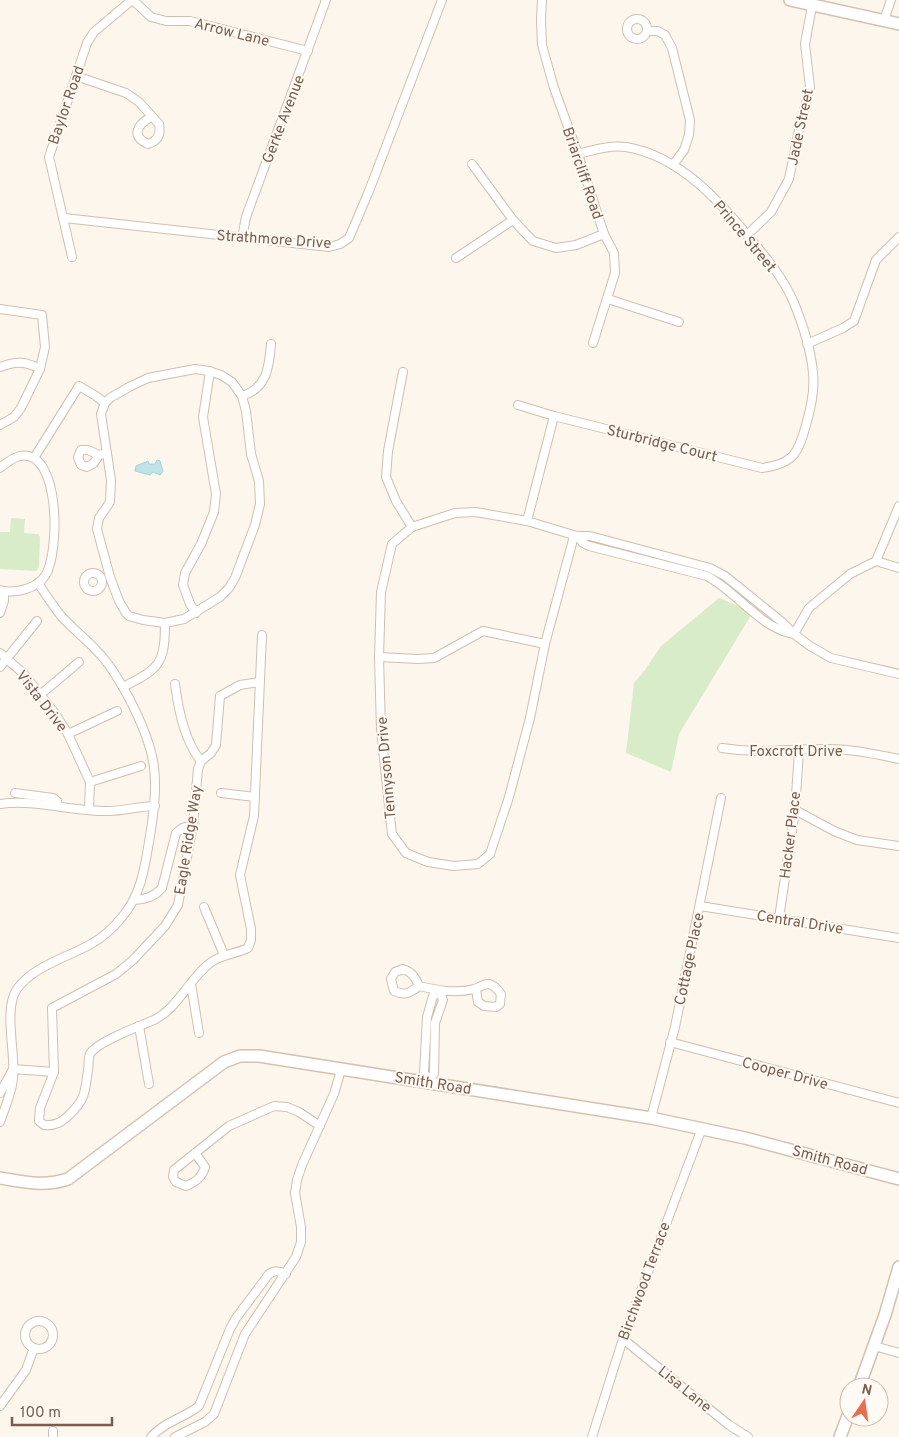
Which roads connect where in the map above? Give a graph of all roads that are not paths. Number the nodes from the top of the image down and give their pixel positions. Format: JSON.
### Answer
{"nodes":[{"id":1,"x":132,"y":0,"type":"edge"},
{"id":2,"x":326,"y":0,"type":"edge"},
{"id":3,"x":442,"y":0,"type":"edge"},
{"id":4,"x":542,"y":0,"type":"edge"},
{"id":5,"x":790,"y":0,"type":"edge"},
{"id":6,"x":891,"y":0,"type":"edge"},
{"id":7,"x":812,"y":6,"type":"junction"},
{"id":8,"x":884,"y":20,"type":"junction"},
{"id":9,"x":899,"y":24,"type":"edge"},
{"id":10,"x":647,"y":30,"type":"dead end"},
{"id":11,"x":308,"y":51,"type":"junction"},
{"id":12,"x":76,"y":76,"type":"junction"},
{"id":13,"x":151,"y":117,"type":"dead end"},
{"id":14,"x":578,"y":154,"type":"junction"},
{"id":15,"x":472,"y":164,"type":"dead end"},
{"id":16,"x":673,"y":166,"type":"junction"},
{"id":17,"x":64,"y":218,"type":"junction"},
{"id":18,"x":513,"y":220,"type":"junction"},
{"id":19,"x":604,"y":234,"type":"junction"},
{"id":20,"x":747,"y":235,"type":"junction"},
{"id":21,"x":899,"y":237,"type":"edge"},
{"id":22,"x":242,"y":238,"type":"junction"},
{"id":23,"x":72,"y":257,"type":"dead end"},
{"id":24,"x":456,"y":258,"type":"dead end"},
{"id":25,"x":608,"y":299,"type":"junction"},
{"id":26,"x":0,"y":309,"type":"edge"},
{"id":27,"x":679,"y":322,"type":"dead end"},
{"id":28,"x":593,"y":343,"type":"dead end"},
{"id":29,"x":271,"y":344,"type":"dead end"},
{"id":30,"x":807,"y":344,"type":"junction"},
{"id":31,"x":0,"y":367,"type":"edge"},
{"id":32,"x":40,"y":369,"type":"junction"},
{"id":33,"x":210,"y":371,"type":"junction"},
{"id":34,"x":404,"y":372,"type":"dead end"},
{"id":35,"x":242,"y":396,"type":"junction"},
{"id":36,"x":105,"y":403,"type":"junction"},
{"id":37,"x":518,"y":405,"type":"dead end"},
{"id":38,"x":554,"y":416,"type":"junction"},
{"id":39,"x":0,"y":425,"type":"edge"},
{"id":40,"x":800,"y":446,"type":"joint"},
{"id":41,"x":34,"y":458,"type":"junction"},
{"id":42,"x":0,"y":468,"type":"edge"},
{"id":43,"x":899,"y":506,"type":"edge"},
{"id":44,"x":527,"y":521,"type":"junction"},
{"id":45,"x":412,"y":527,"type":"junction"},
{"id":46,"x":576,"y":536,"type":"junction"},
{"id":47,"x":876,"y":561,"type":"junction"},
{"id":48,"x":899,"y":568,"type":"edge"},
{"id":49,"x":38,"y":583,"type":"junction"},
{"id":50,"x":2,"y":590,"type":"edge"},
{"id":51,"x":0,"y":613,"type":"edge"},
{"id":52,"x":196,"y":613,"type":"junction"},
{"id":53,"x":37,"y":621,"type":"dead end"},
{"id":54,"x":165,"y":623,"type":"junction"},
{"id":55,"x":794,"y":634,"type":"junction"},
{"id":56,"x":262,"y":635,"type":"dead end"},
{"id":57,"x":545,"y":644,"type":"junction"},
{"id":58,"x":3,"y":656,"type":"edge"},
{"id":59,"x":379,"y":657,"type":"junction"},
{"id":60,"x":79,"y":662,"type":"dead end"},
{"id":61,"x":0,"y":667,"type":"edge"},
{"id":62,"x":899,"y":674,"type":"edge"},
{"id":63,"x":259,"y":682,"type":"junction"},
{"id":64,"x":174,"y":684,"type":"dead end"},
{"id":65,"x":123,"y":687,"type":"junction"},
{"id":66,"x":40,"y":695,"type":"junction"},
{"id":67,"x":117,"y":712,"type":"dead end"},
{"id":68,"x":68,"y":734,"type":"junction"},
{"id":69,"x":722,"y":748,"type":"dead end"},
{"id":70,"x":799,"y":751,"type":"junction"},
{"id":71,"x":899,"y":759,"type":"edge"},
{"id":72,"x":201,"y":761,"type":"junction"},
{"id":73,"x":142,"y":766,"type":"dead end"},
{"id":74,"x":90,"y":782,"type":"junction"},
{"id":75,"x":16,"y":793,"type":"dead end"},
{"id":76,"x":221,"y":793,"type":"dead end"},
{"id":77,"x":255,"y":797,"type":"junction"},
{"id":78,"x":722,"y":798,"type":"dead end"},
{"id":79,"x":0,"y":804,"type":"edge"},
{"id":80,"x":58,"y":806,"type":"junction"},
{"id":81,"x":155,"y":806,"type":"junction"},
{"id":82,"x":89,"y":810,"type":"junction"},
{"id":83,"x":795,"y":810,"type":"junction"},
{"id":84,"x":192,"y":825,"type":"junction"},
{"id":85,"x":899,"y":846,"type":"edge"},
{"id":86,"x":134,"y":900,"type":"junction"},
{"id":87,"x":700,"y":906,"type":"junction"},
{"id":88,"x":204,"y":907,"type":"dead end"},
{"id":89,"x":779,"y":918,"type":"junction"},
{"id":90,"x":899,"y":938,"type":"edge"},
{"id":91,"x":224,"y":955,"type":"junction"},
{"id":92,"x":191,"y":984,"type":"junction"},
{"id":93,"x":418,"y":986,"type":"dead end"},
{"id":94,"x":476,"y":989,"type":"dead end"},
{"id":95,"x":440,"y":991,"type":"junction"},
{"id":96,"x":139,"y":1026,"type":"junction"},
{"id":97,"x":200,"y":1033,"type":"dead end"},
{"id":98,"x":670,"y":1042,"type":"junction"},
{"id":99,"x":13,"y":1069,"type":"junction"},
{"id":100,"x":341,"y":1070,"type":"junction"},
{"id":101,"x":54,"y":1072,"type":"junction"},
{"id":102,"x":429,"y":1081,"type":"junction"},
{"id":103,"x":149,"y":1084,"type":"dead end"},
{"id":104,"x":0,"y":1093,"type":"edge"},
{"id":105,"x":899,"y":1103,"type":"edge"},
{"id":106,"x":650,"y":1118,"type":"junction"},
{"id":107,"x":0,"y":1122,"type":"edge"},
{"id":108,"x":320,"y":1126,"type":"junction"},
{"id":109,"x":702,"y":1128,"type":"junction"},
{"id":110,"x":195,"y":1153,"type":"junction"},
{"id":111,"x":0,"y":1178,"type":"edge"},
{"id":112,"x":899,"y":1179,"type":"edge"},
{"id":113,"x":899,"y":1267,"type":"edge"},
{"id":114,"x":286,"y":1274,"type":"junction"},
{"id":115,"x":623,"y":1339,"type":"junction"},
{"id":116,"x":874,"y":1346,"type":"junction"},
{"id":117,"x":34,"y":1348,"type":"dead end"},
{"id":118,"x":899,"y":1353,"type":"edge"},
{"id":119,"x":863,"y":1377,"type":"edge"},
{"id":120,"x":0,"y":1406,"type":"edge"},
{"id":121,"x":151,"y":1437,"type":"edge"},
{"id":122,"x":175,"y":1437,"type":"edge"},
{"id":123,"x":592,"y":1437,"type":"edge"},
{"id":124,"x":748,"y":1437,"type":"edge"}],
"edges":[{"from":1,"to":11,"type":"street","name":"Arrow Lane"},
{"from":1,"to":12,"type":"street","name":"Baylor Road"},
{"from":2,"to":11,"type":"street","name":"Gerke Avenue"},
{"from":3,"to":22,"type":"street","name":"Strathmore Drive"},
{"from":4,"to":14,"type":"street","name":"Briarcliff Road"},
{"from":5,"to":7,"type":"street"},
{"from":6,"to":8,"type":"street"},
{"from":7,"to":8,"type":"street"},
{"from":7,"to":20,"type":"street","name":"Jade Street"},
{"from":8,"to":9,"type":"street"},
{"from":10,"to":16,"type":"street"},
{"from":11,"to":22,"type":"street","name":"Gerke Avenue"},
{"from":12,"to":13,"type":"street"},
{"from":12,"to":17,"type":"street","name":"Baylor Road"},
{"from":14,"to":16,"type":"street","name":"Prince Street"},
{"from":14,"to":19,"type":"street","name":"Briarcliff Road"},
{"from":15,"to":18,"type":"street"},
{"from":16,"to":20,"type":"street","name":"Prince Street"},
{"from":17,"to":22,"type":"street","name":"Strathmore Drive"},
{"from":17,"to":23,"type":"street","name":"Baylor Road"},
{"from":18,"to":19,"type":"street"},
{"from":18,"to":24,"type":"street"},
{"from":19,"to":25,"type":"street","name":"Briarcliff Road"},
{"from":20,"to":30,"type":"street","name":"Prince Street"},
{"from":21,"to":30,"type":"street"},
{"from":25,"to":27,"type":"street"},
{"from":25,"to":28,"type":"street","name":"Briarcliff Road"},
{"from":26,"to":32,"type":"street"},
{"from":29,"to":35,"type":"street"},
{"from":30,"to":40,"type":"street","name":"Prince Street"},
{"from":31,"to":32,"type":"street"},
{"from":32,"to":39,"type":"street"},
{"from":33,"to":35,"type":"street"},
{"from":33,"to":36,"type":"street"},
{"from":33,"to":52,"type":"street"},
{"from":34,"to":45,"type":"street"},
{"from":35,"to":52,"type":"street"},
{"from":36,"to":41,"type":"street"},
{"from":36,"to":54,"type":"street"},
{"from":37,"to":38,"type":"street","name":"Sturbridge Court"},
{"from":38,"to":40,"type":"street","name":"Sturbridge Court"},
{"from":38,"to":44,"type":"street"},
{"from":41,"to":42,"type":"street"},
{"from":41,"to":49,"type":"street"},
{"from":43,"to":47,"type":"street"},
{"from":44,"to":45,"type":"street","name":"Tennyson Drive"},
{"from":44,"to":46,"type":"street","name":"Tennyson Drive"},
{"from":45,"to":59,"type":"street","name":"Tennyson Drive"},
{"from":46,"to":55,"type":"street","name":"Tennyson Drive"},
{"from":46,"to":57,"type":"street","name":"Tennyson Drive"},
{"from":47,"to":48,"type":"street"},
{"from":47,"to":55,"type":"street"},
{"from":49,"to":50,"type":"street"},
{"from":49,"to":65,"type":"street"},
{"from":50,"to":51,"type":"street"},
{"from":52,"to":54,"type":"street"},
{"from":53,"to":58,"type":"street"},
{"from":54,"to":65,"type":"street"},
{"from":55,"to":62,"type":"street","name":"Tennyson Drive"},
{"from":56,"to":63,"type":"street"},
{"from":57,"to":59,"type":"street"},
{"from":57,"to":59,"type":"street","name":"Tennyson Drive"},
{"from":58,"to":61,"type":"street"},
{"from":58,"to":66,"type":"street","name":"Vista Drive"},
{"from":60,"to":66,"type":"street"},
{"from":63,"to":72,"type":"street","name":"Eagle Ridge Way"},
{"from":63,"to":77,"type":"street","name":"Eagle Ridge Way"},
{"from":64,"to":72,"type":"street"},
{"from":65,"to":81,"type":"street"},
{"from":66,"to":68,"type":"street","name":"Vista Drive"},
{"from":67,"to":68,"type":"street"},
{"from":68,"to":74,"type":"street","name":"Vista Drive"},
{"from":69,"to":70,"type":"street","name":"Foxcroft Drive"},
{"from":70,"to":71,"type":"street","name":"Foxcroft Drive"},
{"from":70,"to":83,"type":"street","name":"Hacker Place"},
{"from":72,"to":84,"type":"street","name":"Eagle Ridge Way"},
{"from":73,"to":74,"type":"street"},
{"from":74,"to":82,"type":"street","name":"Vista Drive"},
{"from":75,"to":80,"type":"street"},
{"from":76,"to":77,"type":"street"},
{"from":77,"to":91,"type":"street","name":"Eagle Ridge Way"},
{"from":78,"to":87,"type":"street","name":"Cottage Place"},
{"from":79,"to":80,"type":"street"},
{"from":80,"to":82,"type":"street"},
{"from":81,"to":82,"type":"street"},
{"from":81,"to":86,"type":"street"},
{"from":83,"to":85,"type":"street"},
{"from":83,"to":89,"type":"street","name":"Hacker Place"},
{"from":84,"to":86,"type":"street"},
{"from":84,"to":101,"type":"street","name":"Eagle Ridge Way"},
{"from":86,"to":99,"type":"street"},
{"from":87,"to":89,"type":"street","name":"Central Drive"},
{"from":87,"to":98,"type":"street","name":"Cottage Place"},
{"from":88,"to":91,"type":"street"},
{"from":89,"to":90,"type":"street","name":"Central Drive"},
{"from":91,"to":92,"type":"street","name":"Eagle Ridge Way"},
{"from":92,"to":96,"type":"street","name":"Eagle Ridge Way"},
{"from":92,"to":97,"type":"street"},
{"from":93,"to":95,"type":"street"},
{"from":94,"to":95,"type":"street"},
{"from":95,"to":102,"type":"street"},
{"from":96,"to":101,"type":"street","name":"Eagle Ridge Way"},
{"from":96,"to":103,"type":"street"},
{"from":98,"to":105,"type":"street","name":"Cooper Drive"},
{"from":98,"to":106,"type":"street","name":"Cottage Place"},
{"from":99,"to":101,"type":"street"},
{"from":99,"to":104,"type":"street"},
{"from":99,"to":107,"type":"street"},
{"from":100,"to":102,"type":"street","name":"Smith Road"},
{"from":100,"to":108,"type":"street"},
{"from":100,"to":111,"type":"street","name":"Smith Road"},
{"from":102,"to":106,"type":"street","name":"Smith Road"},
{"from":106,"to":109,"type":"street","name":"Smith Road"},
{"from":108,"to":110,"type":"street"},
{"from":108,"to":114,"type":"street"},
{"from":109,"to":112,"type":"street","name":"Smith Road"},
{"from":109,"to":115,"type":"street","name":"Birchwood Terrace"},
{"from":110,"to":110,"type":"street"},
{"from":113,"to":116,"type":"street"},
{"from":114,"to":121,"type":"street"},
{"from":114,"to":122,"type":"street"},
{"from":115,"to":123,"type":"street","name":"Birchwood Terrace"},
{"from":115,"to":124,"type":"street","name":"Lisa Lane"},
{"from":116,"to":118,"type":"street"},
{"from":116,"to":119,"type":"street"},
{"from":117,"to":120,"type":"street"}]}
